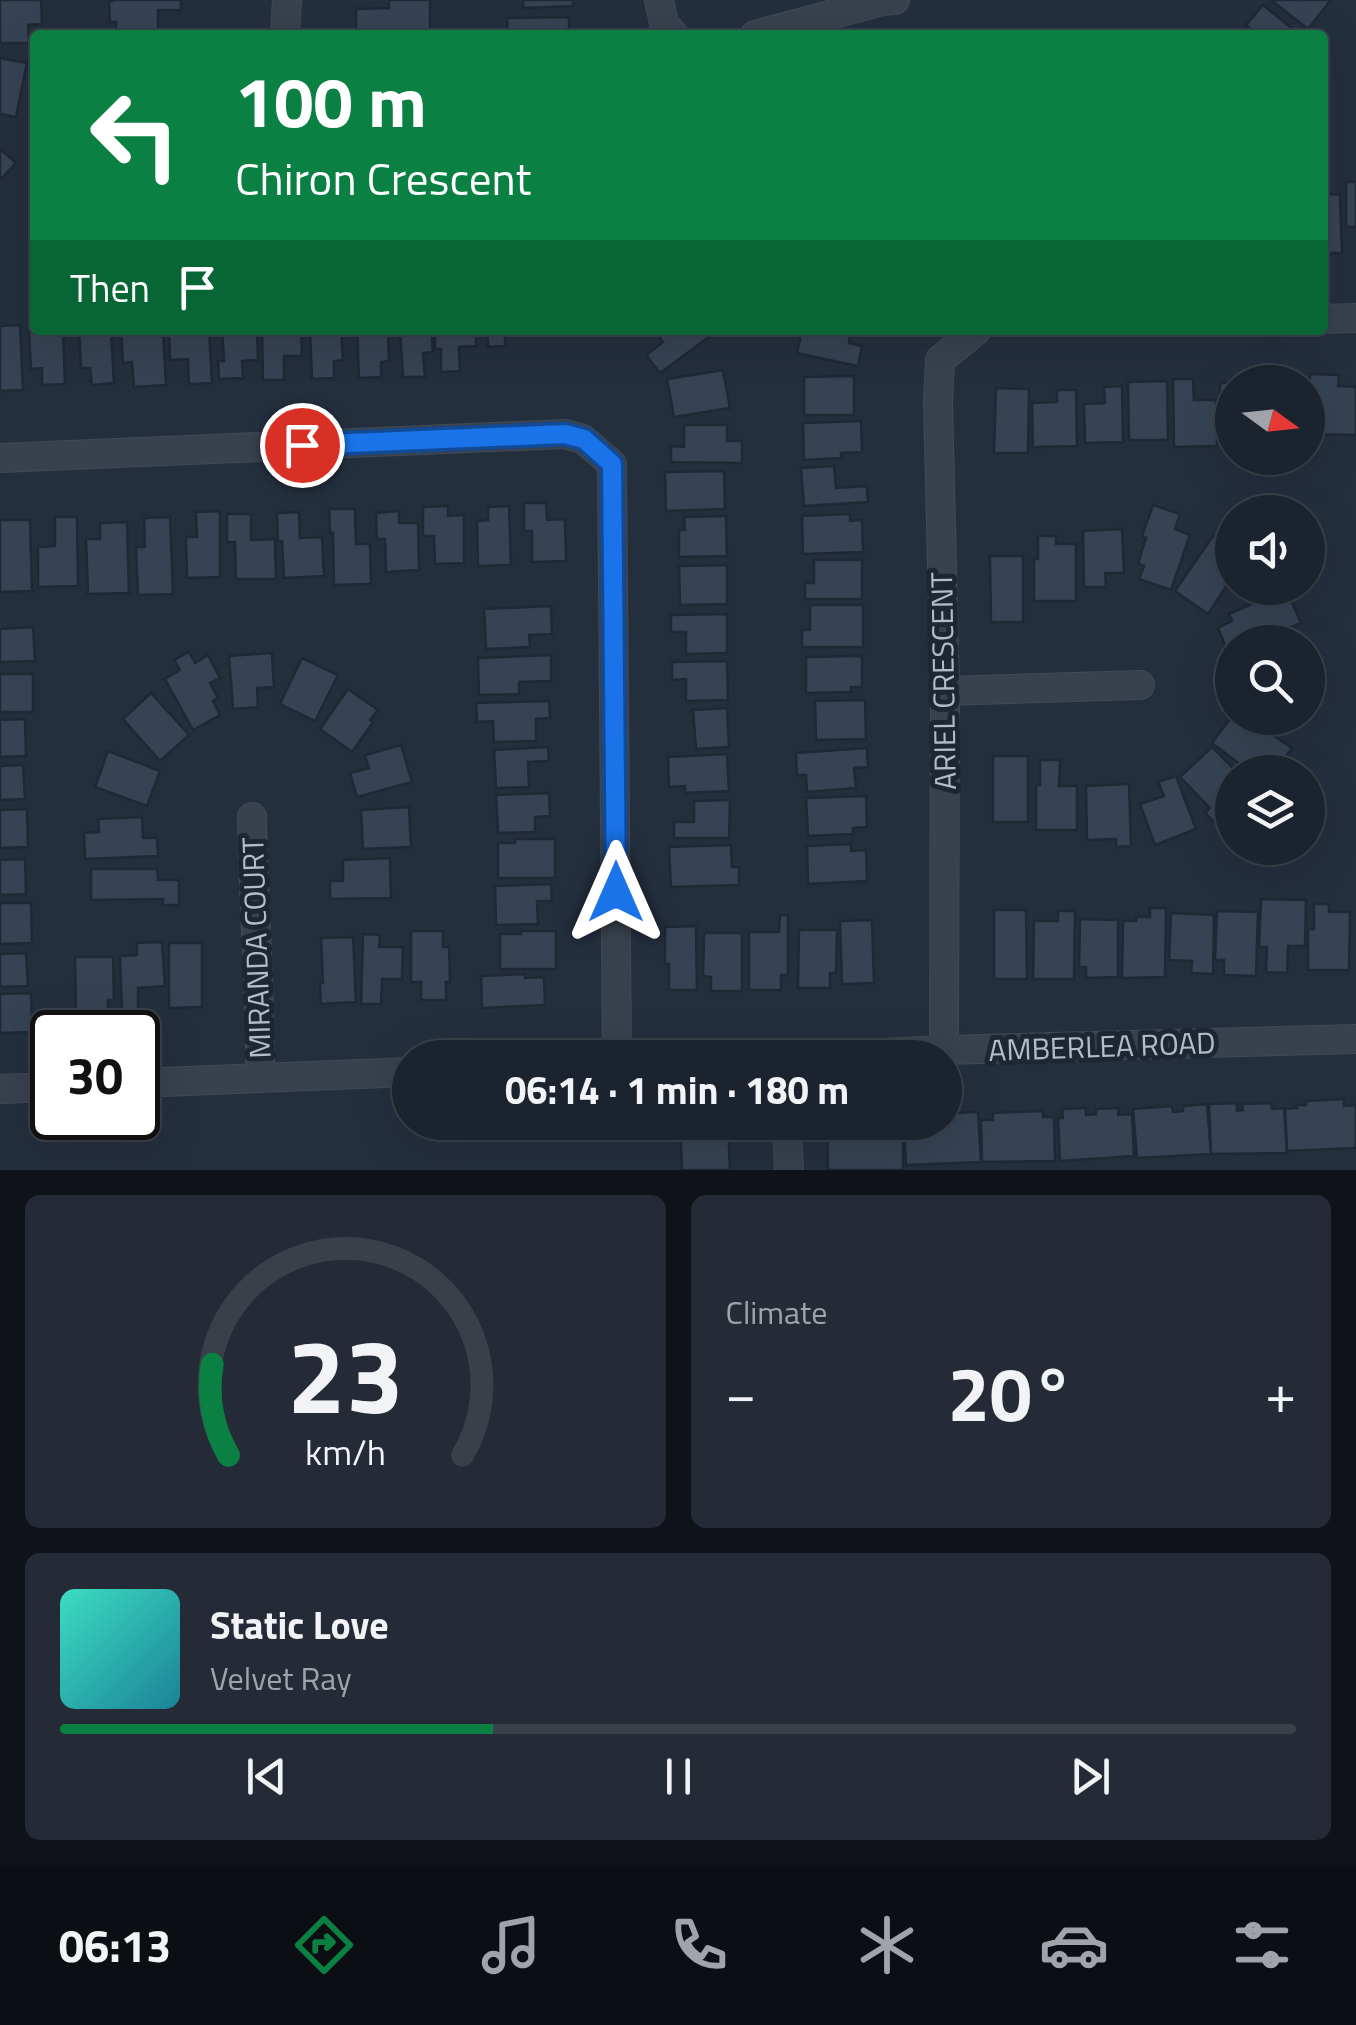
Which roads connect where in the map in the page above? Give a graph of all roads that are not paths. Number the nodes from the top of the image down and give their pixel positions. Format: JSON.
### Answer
{"nodes":[{"id":1,"x":287,"y":0,"type":"edge"},
{"id":2,"x":659,"y":0,"type":"edge"},
{"id":3,"x":895,"y":0,"type":"edge"},
{"id":4,"x":285,"y":30,"type":"edge"},
{"id":5,"x":670,"y":30,"type":"edge"},
{"id":6,"x":773,"y":30,"type":"edge"},
{"id":7,"x":1356,"y":318,"type":"edge"},
{"id":8,"x":1328,"y":319,"type":"edge"},
{"id":9,"x":970,"y":335,"type":"edge"},
{"id":10,"x":0,"y":458,"type":"edge"},
{"id":11,"x":1140,"y":685,"type":"dead end"},
{"id":12,"x":945,"y":691,"type":"junction"},
{"id":13,"x":252,"y":817,"type":"dead end"},
{"id":14,"x":1356,"y":1039,"type":"edge"},
{"id":15,"x":617,"y":1040,"type":"edge"},
{"id":16,"x":944,"y":1040,"type":"edge"},
{"id":17,"x":962,"y":1050,"type":"edge"},
{"id":18,"x":392,"y":1073,"type":"edge"},
{"id":19,"x":260,"y":1078,"type":"junction"},
{"id":20,"x":160,"y":1082,"type":"edge"},
{"id":21,"x":30,"y":1088,"type":"edge"},
{"id":22,"x":0,"y":1089,"type":"edge"},
{"id":23,"x":788,"y":1140,"type":"edge"},
{"id":24,"x":789,"y":1170,"type":"edge"}],
"edges":[{"from":1,"to":4,"type":"street"},
{"from":2,"to":5,"type":"street"},
{"from":3,"to":6,"type":"street"},
{"from":7,"to":8,"type":"street"},
{"from":9,"to":12,"type":"street","name":"ARIEL CRESCENT"},
{"from":10,"to":15,"type":"street"},
{"from":11,"to":12,"type":"street"},
{"from":12,"to":16,"type":"street","name":"ARIEL CRESCENT"},
{"from":13,"to":19,"type":"street","name":"MIRANDA COURT"},
{"from":14,"to":17,"type":"street","name":"AMBERLEA ROAD"},
{"from":18,"to":19,"type":"street"},
{"from":19,"to":20,"type":"street"},
{"from":21,"to":22,"type":"street"},
{"from":23,"to":24,"type":"street"}]}
